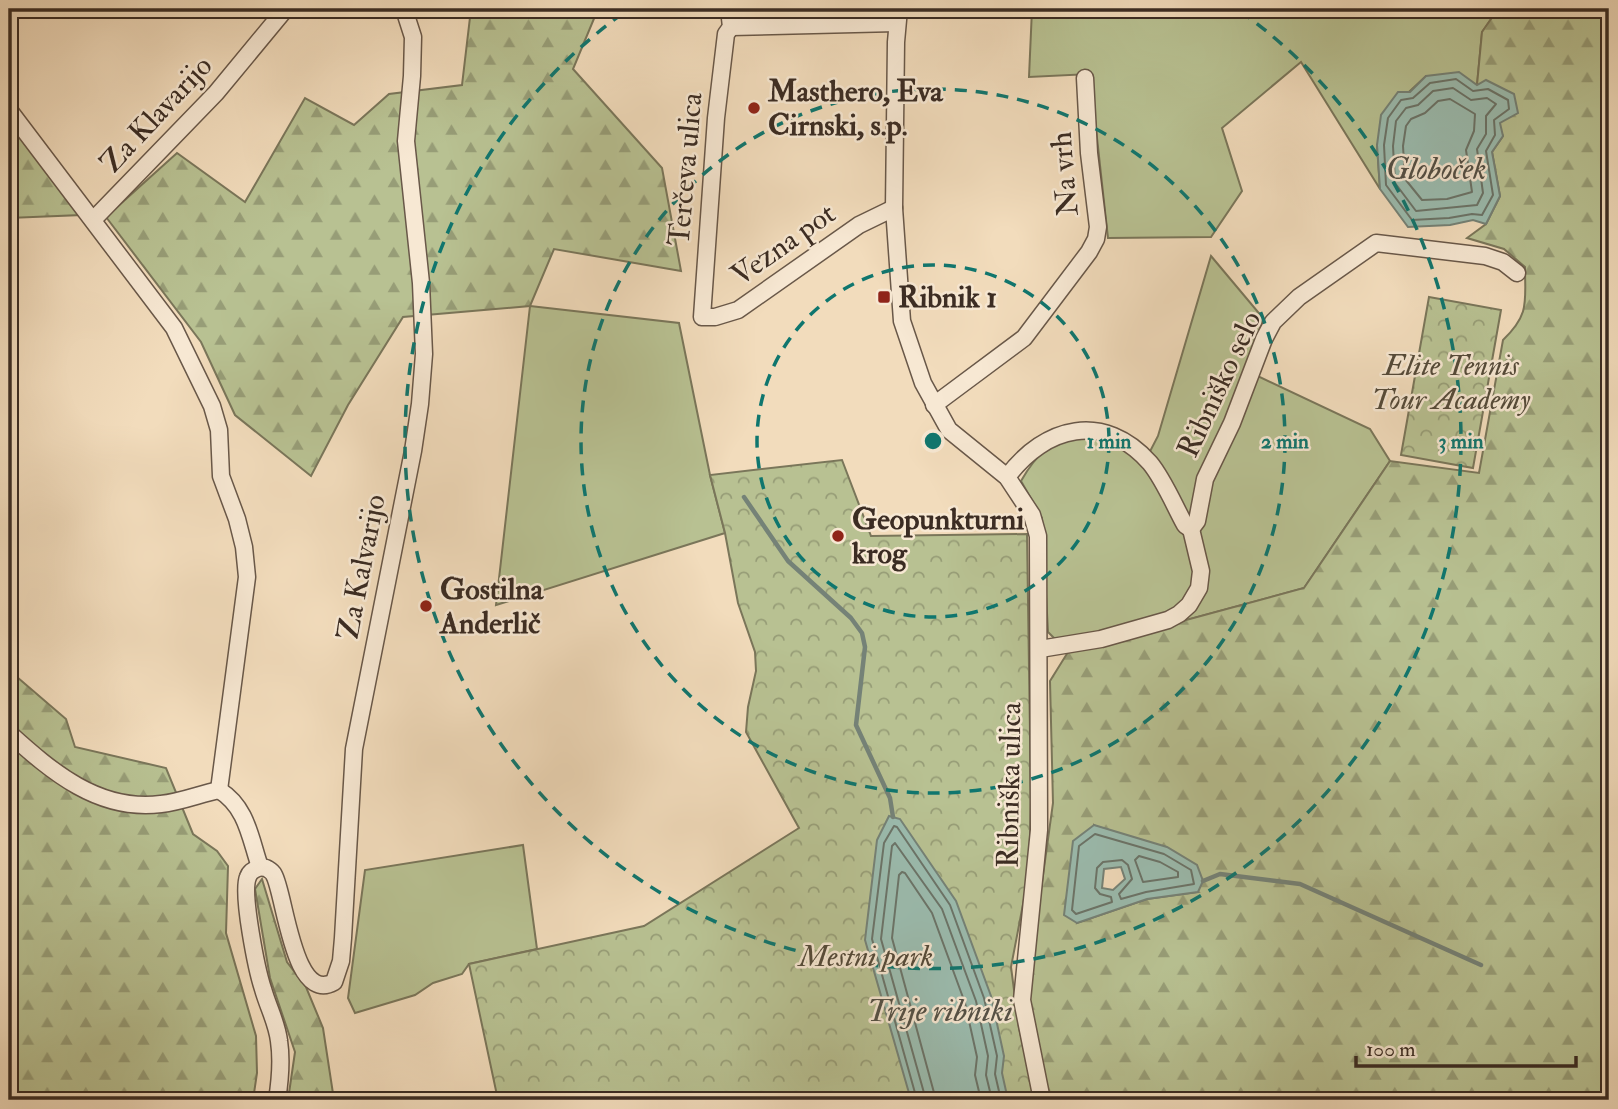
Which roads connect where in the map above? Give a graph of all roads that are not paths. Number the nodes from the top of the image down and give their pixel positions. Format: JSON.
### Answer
{"nodes":[{"id":1,"x":404,"y":9,"type":"edge"},
{"id":2,"x":729,"y":9,"type":"edge"},
{"id":3,"x":283,"y":12,"type":"dead end"},
{"id":4,"x":898,"y":16,"type":"edge"},
{"id":5,"x":731,"y":27,"type":"junction"},
{"id":6,"x":1085,"y":78,"type":"dead end"},
{"id":7,"x":9,"y":110,"type":"edge"},
{"id":8,"x":894,"y":208,"type":"junction"},
{"id":9,"x":93,"y":220,"type":"junction"},
{"id":10,"x":1517,"y":273,"type":"dead end"},
{"id":11,"x":702,"y":317,"type":"joint"},
{"id":12,"x":934,"y":405,"type":"junction"},
{"id":13,"x":1007,"y":477,"type":"junction"},
{"id":14,"x":1191,"y":529,"type":"junction"},
{"id":15,"x":1040,"y":649,"type":"junction"},
{"id":16,"x":9,"y":733,"type":"edge"},
{"id":17,"x":219,"y":790,"type":"junction"},
{"id":18,"x":260,"y":867,"type":"junction"},
{"id":19,"x":277,"y":1100,"type":"edge"},
{"id":20,"x":1042,"y":1100,"type":"edge"}],
"edges":[{"from":1,"to":18,"type":"street","name":"Za Kalvarijo"},
{"from":2,"to":5,"type":"street","name":"Terčeva ulica"},
{"from":3,"to":9,"type":"street","name":"Za Klavarijo"},
{"from":4,"to":5,"type":"street"},
{"from":4,"to":8,"type":"street","name":"Ribniška ulica"},
{"from":5,"to":11,"type":"street","name":"Terčeva ulica"},
{"from":6,"to":12,"type":"street","name":"Na vrh"},
{"from":7,"to":9,"type":"street"},
{"from":8,"to":11,"type":"street","name":"Vezna pot"},
{"from":8,"to":12,"type":"street","name":"Ribniška ulica"},
{"from":9,"to":17,"type":"street"},
{"from":10,"to":14,"type":"street","name":"Ribniško selo"},
{"from":12,"to":13,"type":"street","name":"Ribniška ulica"},
{"from":13,"to":14,"type":"street"},
{"from":13,"to":15,"type":"street","name":"Ribniška ulica"},
{"from":14,"to":15,"type":"street"},
{"from":15,"to":20,"type":"street","name":"Ribniška ulica"},
{"from":16,"to":17,"type":"street"},
{"from":17,"to":18,"type":"street"},
{"from":18,"to":19,"type":"street"}]}
